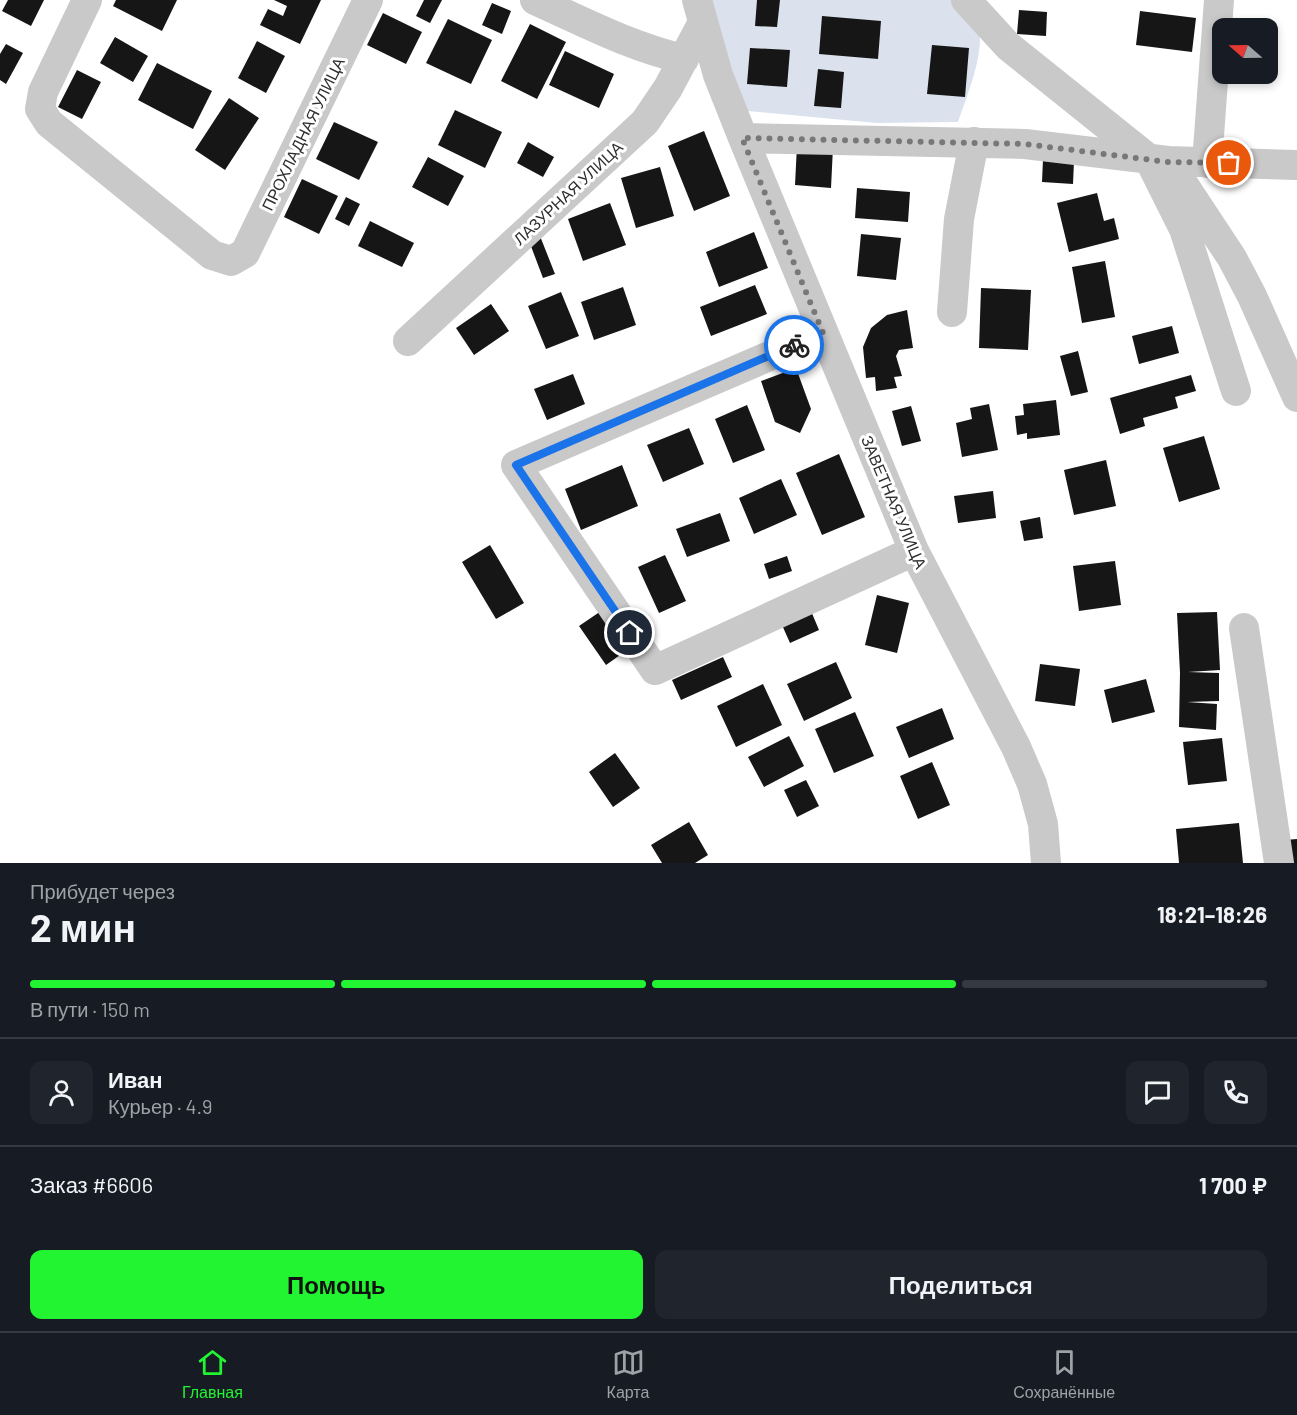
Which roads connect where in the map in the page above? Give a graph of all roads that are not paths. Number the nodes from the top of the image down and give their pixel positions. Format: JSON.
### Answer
{"nodes":[{"id":1,"x":87,"y":0,"type":"edge"},
{"id":2,"x":368,"y":0,"type":"edge"},
{"id":3,"x":535,"y":0,"type":"edge"},
{"id":4,"x":966,"y":0,"type":"edge"},
{"id":5,"x":1219,"y":0,"type":"edge"},
{"id":6,"x":700,"y":12,"type":"edge"},
{"id":7,"x":684,"y":59,"type":"junction"},
{"id":8,"x":742,"y":138,"type":"junction"},
{"id":9,"x":974,"y":142,"type":"junction"},
{"id":10,"x":1159,"y":160,"type":"junction"},
{"id":11,"x":1207,"y":163,"type":"junction"},
{"id":12,"x":1297,"y":165,"type":"edge"},
{"id":13,"x":952,"y":312,"type":"dead end"},
{"id":14,"x":823,"y":333,"type":"junction"},
{"id":15,"x":408,"y":341,"type":"dead end"},
{"id":16,"x":1236,"y":391,"type":"dead end"},
{"id":17,"x":1297,"y":397,"type":"edge"},
{"id":18,"x":914,"y":552,"type":"junction"},
{"id":19,"x":1244,"y":628,"type":"dead end"},
{"id":20,"x":1046,"y":863,"type":"edge"},
{"id":21,"x":1279,"y":863,"type":"edge"}],
"edges":[{"from":1,"to":2,"type":"street","name":"ПРОХЛАДНАЯ УЛИЦА"},
{"from":3,"to":7,"type":"street"},
{"from":4,"to":10,"type":"street"},
{"from":5,"to":11,"type":"street"},
{"from":6,"to":7,"type":"street","name":"ЛАЗУРНАЯ УЛИЦА"},
{"from":6,"to":8,"type":"street","name":"ЗАВЕТНАЯ УЛИЦА"},
{"from":7,"to":15,"type":"street","name":"ЛАЗУРНАЯ УЛИЦА"},
{"from":8,"to":9,"type":"street"},
{"from":8,"to":14,"type":"street","name":"ЗАВЕТНАЯ УЛИЦА"},
{"from":9,"to":10,"type":"street"},
{"from":9,"to":13,"type":"street"},
{"from":10,"to":11,"type":"street"},
{"from":10,"to":16,"type":"street"},
{"from":10,"to":17,"type":"street"},
{"from":11,"to":12,"type":"street"},
{"from":14,"to":18,"type":"street","name":"ЗАВЕТНАЯ УЛИЦА"},
{"from":14,"to":18,"type":"street"},
{"from":18,"to":20,"type":"street","name":"ЗАВЕТНАЯ УЛИЦА"},
{"from":19,"to":21,"type":"street"}]}
